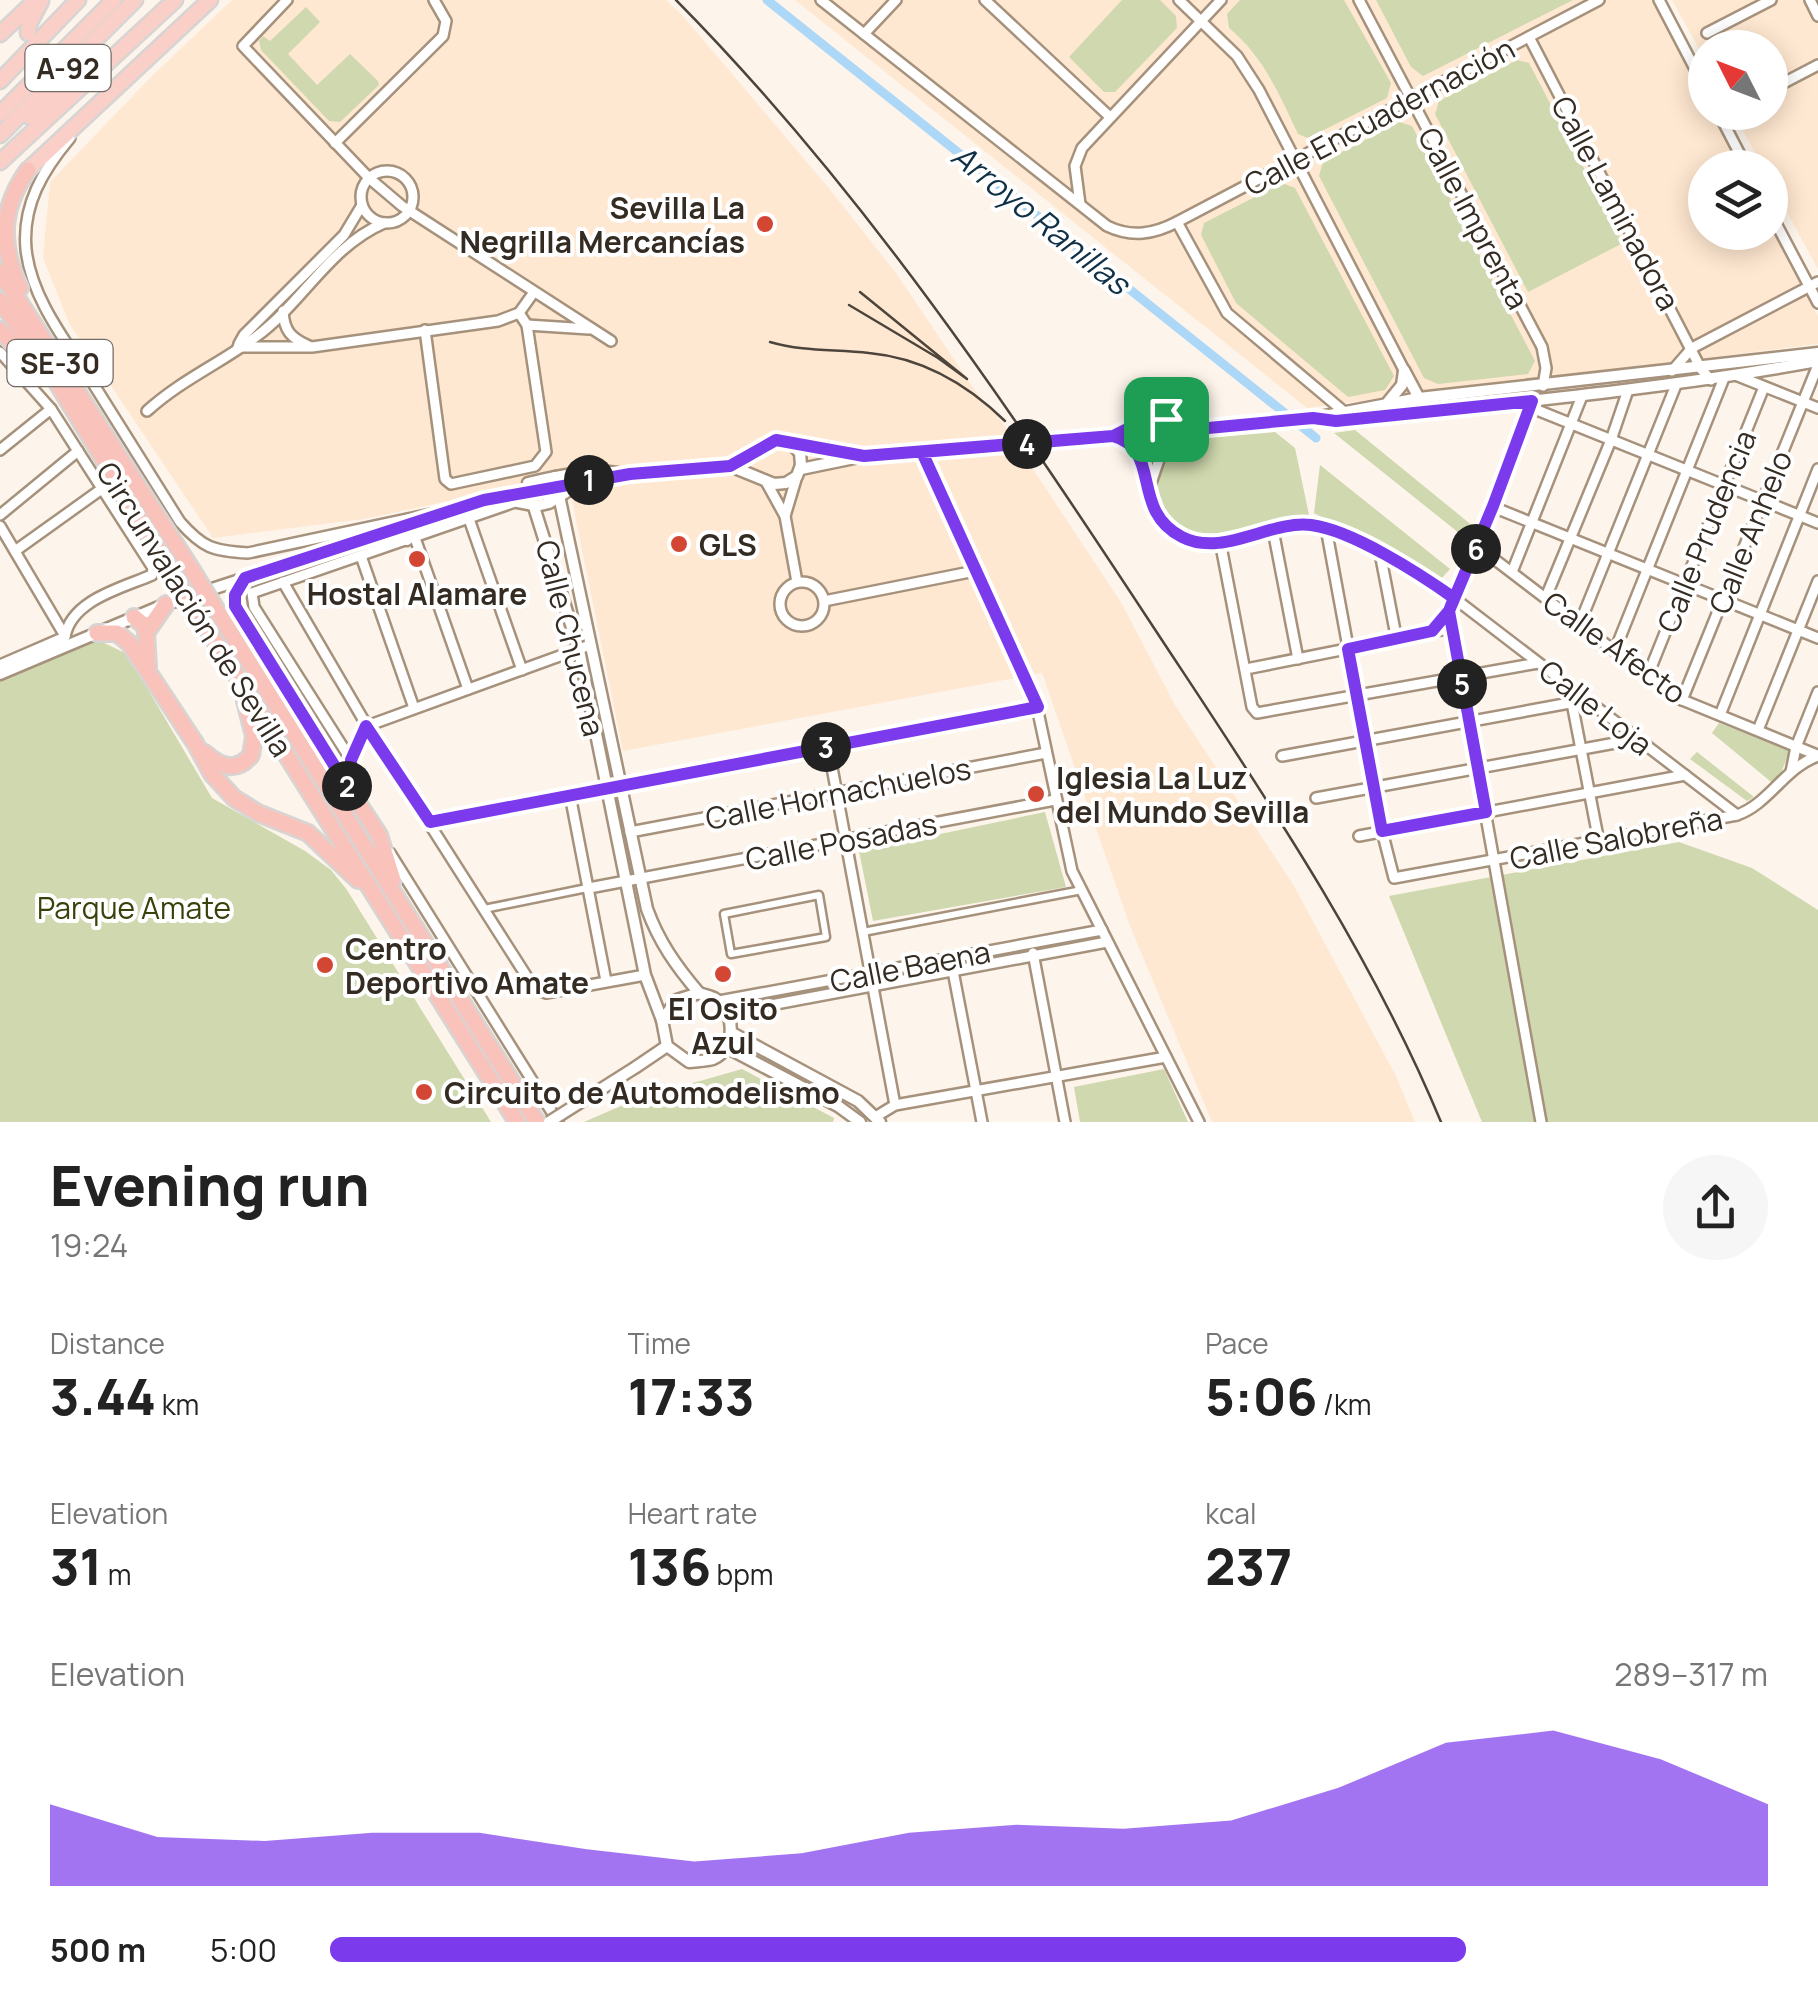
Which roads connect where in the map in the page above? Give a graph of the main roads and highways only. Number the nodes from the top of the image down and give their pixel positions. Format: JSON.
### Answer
{"nodes":[{"id":1,"x":39,"y":0,"type":"edge"},
{"id":2,"x":78,"y":0,"type":"edge"},
{"id":3,"x":114,"y":0,"type":"edge"},
{"id":4,"x":136,"y":0,"type":"edge"},
{"id":5,"x":175,"y":0,"type":"edge"},
{"id":6,"x":210,"y":0,"type":"edge"},
{"id":7,"x":28,"y":33,"type":"dead end"},
{"id":8,"x":0,"y":34,"type":"edge"},
{"id":9,"x":147,"y":56,"type":"junction"},
{"id":10,"x":25,"y":72,"type":"dead end"},
{"id":11,"x":0,"y":81,"type":"edge"},
{"id":12,"x":89,"y":91,"type":"dead end"},
{"id":13,"x":63,"y":94,"type":"dead end"},
{"id":14,"x":0,"y":106,"type":"edge"},
{"id":15,"x":0,"y":114,"type":"edge"},
{"id":16,"x":0,"y":136,"type":"edge"},
{"id":17,"x":0,"y":144,"type":"edge"},
{"id":18,"x":0,"y":162,"type":"edge"},
{"id":19,"x":28,"y":170,"type":"joint"},
{"id":20,"x":0,"y":272,"type":"edge"},
{"id":21,"x":0,"y":300,"type":"edge"},
{"id":22,"x":0,"y":330,"type":"edge"},
{"id":23,"x":59,"y":406,"type":"junction"},
{"id":24,"x":120,"y":454,"type":"junction"},
{"id":25,"x":166,"y":604,"type":"road end"},
{"id":26,"x":98,"y":633,"type":"road end"},
{"id":27,"x":146,"y":633,"type":"junction"},
{"id":28,"x":129,"y":643,"type":"junction"},
{"id":29,"x":149,"y":670,"type":"junction"},
{"id":30,"x":236,"y":673,"type":"junction"},
{"id":31,"x":195,"y":743,"type":"junction"},
{"id":32,"x":352,"y":794,"type":"road end"},
{"id":33,"x":375,"y":896,"type":"junction"},
{"id":34,"x":403,"y":908,"type":"junction"},
{"id":35,"x":467,"y":1042,"type":"junction"},
{"id":36,"x":506,"y":1072,"type":"junction"},
{"id":37,"x":507,"y":1122,"type":"edge"},
{"id":38,"x":516,"y":1122,"type":"edge"},
{"id":39,"x":537,"y":1122,"type":"edge"},
{"id":40,"x":547,"y":1122,"type":"edge"}],
"edges":[{"from":1,"to":7,"type":"highway"},
{"from":1,"to":8,"type":"highway"},
{"from":2,"to":11,"type":"highway"},
{"from":3,"to":15,"type":"highway","number":"A-92"},
{"from":4,"to":16,"type":"highway","number":"A-92"},
{"from":5,"to":18,"type":"highway"},
{"from":6,"to":9,"type":"highway"},
{"from":9,"to":12,"type":"highway"},
{"from":9,"to":19,"type":"highway"},
{"from":10,"to":14,"type":"highway"},
{"from":13,"to":17,"type":"highway"},
{"from":19,"to":24,"type":"highway"},
{"from":20,"to":24,"type":"highway","name":"Circunvalación de Sevilla","number":"SE-30"},
{"from":21,"to":23,"type":"highway","name":"Circunvalación de Sevilla","number":"SE-30"},
{"from":22,"to":23,"type":"highway"},
{"from":23,"to":30,"type":"highway","name":"Circunvalación de Sevilla","number":"SE-30","bridge":true},
{"from":24,"to":34,"type":"highway","name":"Circunvalación de Sevilla","number":"SE-30","bridge":true},
{"from":25,"to":27,"type":"highway"},
{"from":26,"to":28,"type":"highway"},
{"from":27,"to":28,"type":"highway"},
{"from":27,"to":29,"type":"highway"},
{"from":28,"to":29,"type":"highway"},
{"from":29,"to":31,"type":"highway"},
{"from":30,"to":31,"type":"highway"},
{"from":30,"to":33,"type":"highway","name":"Circunvalación de Sevilla","number":"SE-30"},
{"from":31,"to":33,"type":"highway"},
{"from":32,"to":34,"type":"highway"},
{"from":33,"to":35,"type":"highway","name":"Circunvalación de Sevilla","number":"SE-30"},
{"from":34,"to":36,"type":"highway","name":"Circunvalación de Sevilla","number":"SE-30"},
{"from":35,"to":37,"type":"highway"},
{"from":35,"to":38,"type":"highway","name":"Circunvalación de Sevilla","number":"SE-30"},
{"from":36,"to":39,"type":"highway","name":"Circunvalación de Sevilla","number":"SE-30"},
{"from":36,"to":40,"type":"highway"}]}
